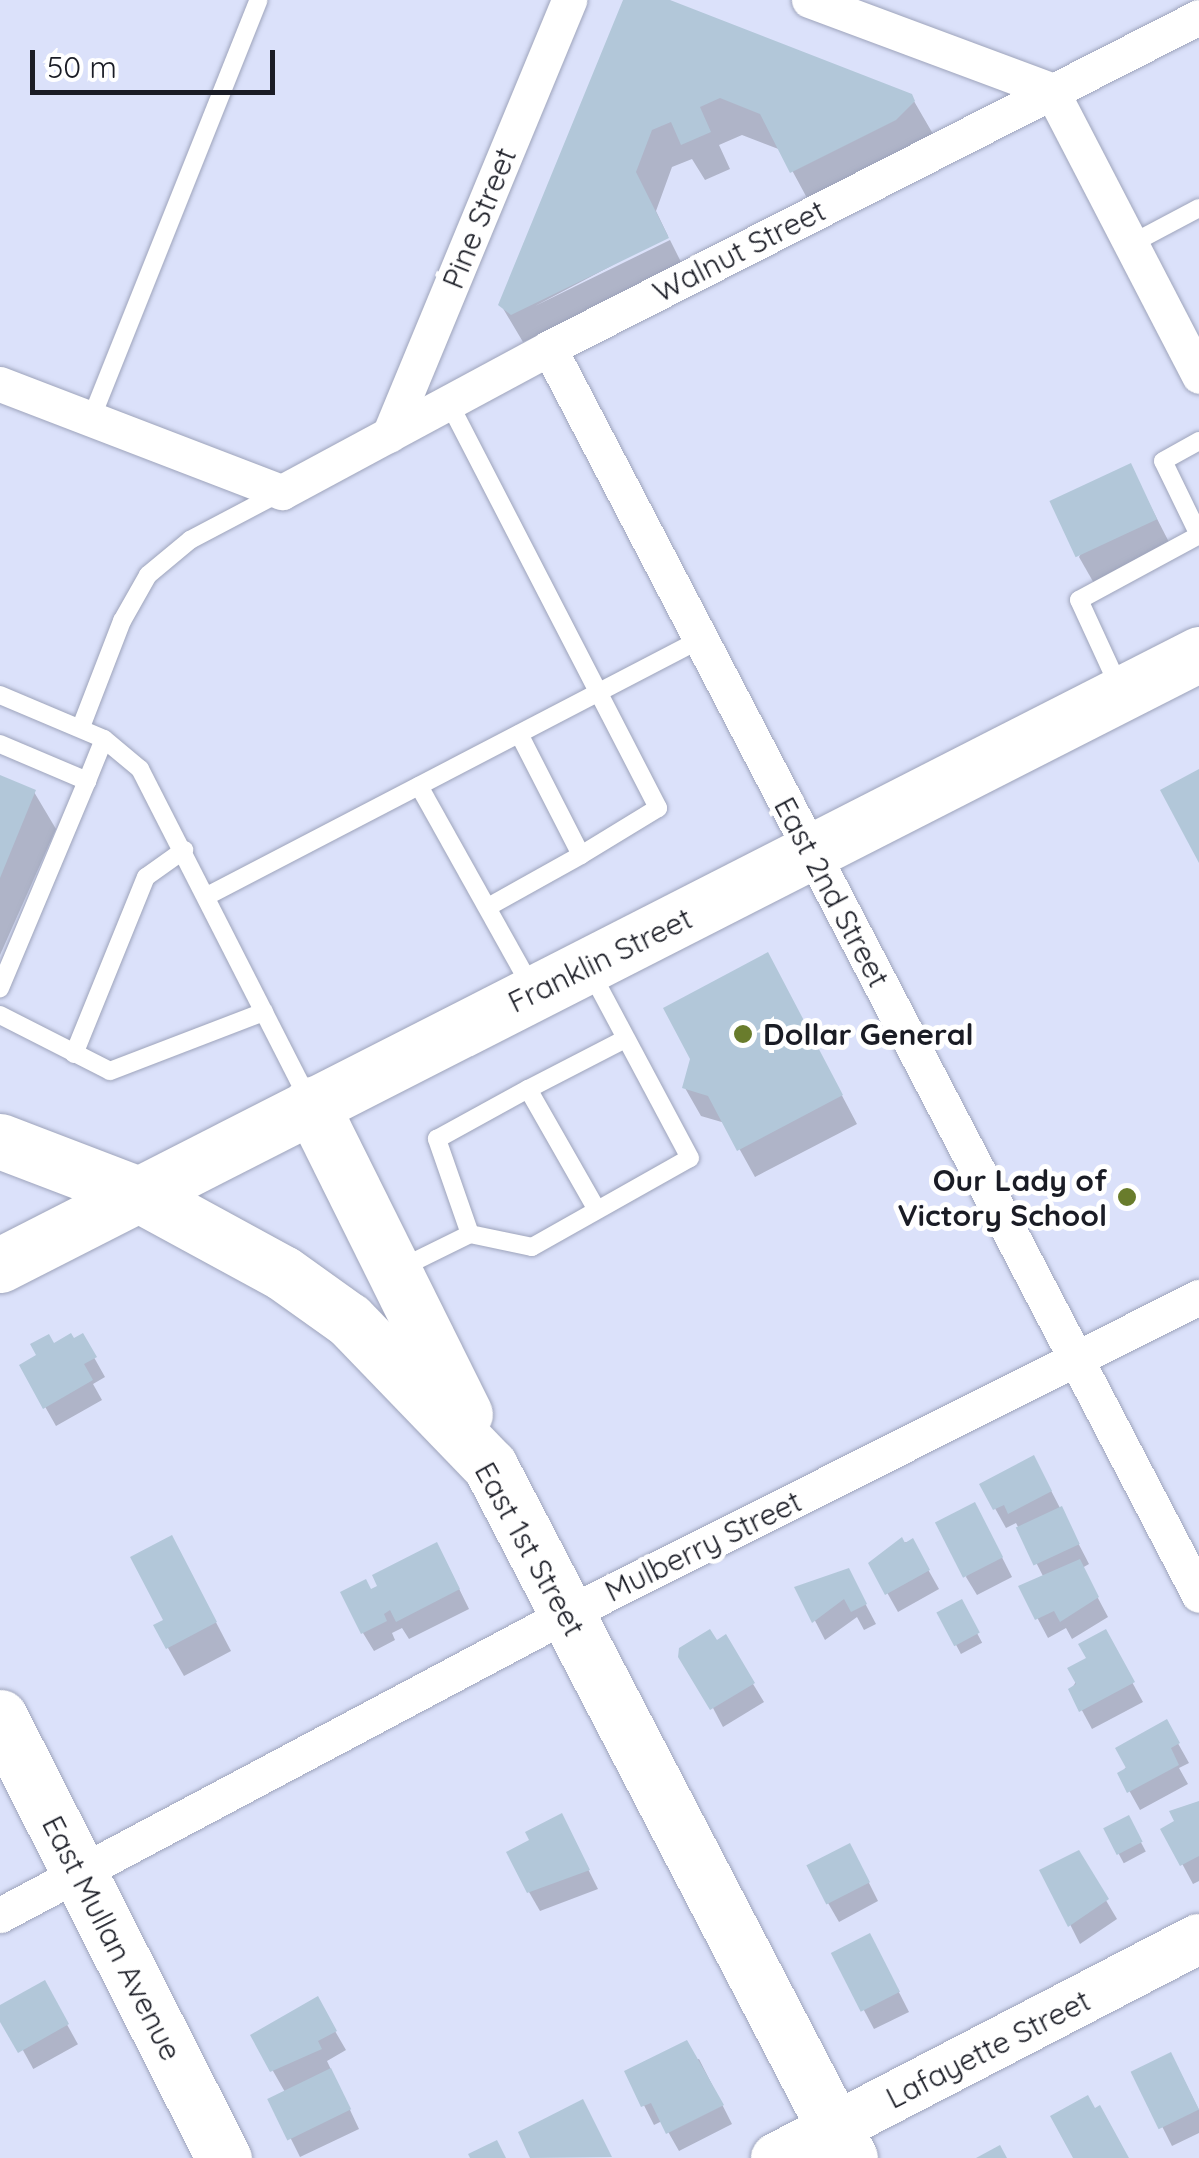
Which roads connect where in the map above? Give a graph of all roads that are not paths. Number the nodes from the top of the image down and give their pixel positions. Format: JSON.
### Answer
{"nodes":[{"id":1,"x":259,"y":0,"type":"edge"},
{"id":2,"x":569,"y":0,"type":"edge"},
{"id":3,"x":809,"y":0,"type":"edge"},
{"id":4,"x":1199,"y":17,"type":"edge"},
{"id":5,"x":1051,"y":90,"type":"junction"},
{"id":6,"x":1199,"y":208,"type":"edge"},
{"id":7,"x":1131,"y":244,"type":"junction"},
{"id":8,"x":549,"y":348,"type":"junction"},
{"id":9,"x":1199,"y":376,"type":"edge"},
{"id":10,"x":0,"y":384,"type":"edge"},
{"id":11,"x":448,"y":403,"type":"junction"},
{"id":12,"x":91,"y":419,"type":"junction"},
{"id":13,"x":390,"y":435,"type":"junction"},
{"id":14,"x":1199,"y":441,"type":"edge"},
{"id":15,"x":282,"y":492,"type":"junction"},
{"id":16,"x":1199,"y":535,"type":"edge"},
{"id":17,"x":701,"y":640,"type":"junction"},
{"id":18,"x":1199,"y":654,"type":"edge"},
{"id":19,"x":601,"y":692,"type":"junction"},
{"id":20,"x":0,"y":694,"type":"edge"},
{"id":21,"x":1122,"y":694,"type":"junction"},
{"id":22,"x":81,"y":727,"type":"junction"},
{"id":23,"x":519,"y":734,"type":"junction"},
{"id":24,"x":104,"y":739,"type":"junction"},
{"id":25,"x":0,"y":744,"type":"edge"},
{"id":26,"x":87,"y":781,"type":"junction"},
{"id":27,"x":419,"y":786,"type":"junction"},
{"id":28,"x":184,"y":850,"type":"junction"},
{"id":29,"x":813,"y":854,"type":"junction"},
{"id":30,"x":581,"y":855,"type":"junction"},
{"id":31,"x":207,"y":896,"type":"junction"},
{"id":32,"x":488,"y":908,"type":"junction"},
{"id":33,"x":588,"y":966,"type":"junction"},
{"id":34,"x":0,"y":988,"type":"edge"},
{"id":35,"x":535,"y":992,"type":"junction"},
{"id":36,"x":264,"y":1012,"type":"junction"},
{"id":37,"x":0,"y":1016,"type":"edge"},
{"id":38,"x":625,"y":1039,"type":"junction"},
{"id":39,"x":74,"y":1054,"type":"junction"},
{"id":40,"x":528,"y":1089,"type":"junction"},
{"id":41,"x":311,"y":1104,"type":"junction"},
{"id":42,"x":0,"y":1141,"type":"edge"},
{"id":43,"x":136,"y":1193,"type":"junction"},
{"id":44,"x":597,"y":1210,"type":"junction"},
{"id":45,"x":470,"y":1234,"type":"junction"},
{"id":46,"x":0,"y":1265,"type":"edge"},
{"id":47,"x":396,"y":1270,"type":"junction"},
{"id":48,"x":1199,"y":1296,"type":"edge"},
{"id":49,"x":1076,"y":1360,"type":"junction"},
{"id":50,"x":490,"y":1466,"type":"junction"},
{"id":51,"x":1199,"y":1595,"type":"edge"},
{"id":52,"x":567,"y":1614,"type":"junction"},
{"id":53,"x":0,"y":1717,"type":"edge"},
{"id":54,"x":80,"y":1874,"type":"junction"},
{"id":55,"x":0,"y":1915,"type":"edge"},
{"id":56,"x":1199,"y":1939,"type":"edge"},
{"id":57,"x":842,"y":2143,"type":"edge"},
{"id":58,"x":224,"y":2158,"type":"edge"},
{"id":59,"x":776,"y":2158,"type":"edge"}],
"edges":[{"from":1,"to":12,"type":"lane"},
{"from":2,"to":13,"type":"street","name":"Pine Street"},
{"from":3,"to":5,"type":"street"},
{"from":4,"to":5,"type":"street","name":"Walnut Street"},
{"from":5,"to":7,"type":"street"},
{"from":5,"to":8,"type":"street","name":"Walnut Street"},
{"from":6,"to":7,"type":"lane"},
{"from":7,"to":9,"type":"street"},
{"from":8,"to":11,"type":"street","name":"Walnut Street"},
{"from":8,"to":17,"type":"street","name":"East 2nd Street"},
{"from":10,"to":12,"type":"street"},
{"from":11,"to":13,"type":"street","name":"Walnut Street"},
{"from":11,"to":19,"type":"lane"},
{"from":12,"to":15,"type":"street"},
{"from":13,"to":15,"type":"street","name":"Walnut Street"},
{"from":14,"to":16,"type":"lane"},
{"from":15,"to":22,"type":"lane"},
{"from":16,"to":21,"type":"lane"},
{"from":17,"to":19,"type":"lane"},
{"from":17,"to":29,"type":"street","name":"East 2nd Street"},
{"from":18,"to":21,"type":"main road","name":"Franklin Street"},
{"from":19,"to":23,"type":"lane"},
{"from":19,"to":30,"type":"lane"},
{"from":20,"to":22,"type":"lane"},
{"from":21,"to":29,"type":"main road","name":"Franklin Street"},
{"from":22,"to":24,"type":"lane"},
{"from":23,"to":27,"type":"lane"},
{"from":23,"to":30,"type":"lane"},
{"from":24,"to":26,"type":"lane"},
{"from":24,"to":28,"type":"lane"},
{"from":25,"to":26,"type":"lane"},
{"from":26,"to":34,"type":"lane"},
{"from":27,"to":31,"type":"lane"},
{"from":27,"to":32,"type":"lane"},
{"from":28,"to":31,"type":"lane"},
{"from":28,"to":39,"type":"lane"},
{"from":29,"to":33,"type":"main road","name":"Franklin Street"},
{"from":29,"to":49,"type":"street","name":"East 2nd Street"},
{"from":30,"to":32,"type":"lane"},
{"from":31,"to":36,"type":"lane"},
{"from":32,"to":35,"type":"lane"},
{"from":33,"to":35,"type":"main road","name":"Franklin Street"},
{"from":33,"to":38,"type":"lane"},
{"from":35,"to":41,"type":"main road","name":"Franklin Street"},
{"from":36,"to":39,"type":"lane"},
{"from":36,"to":41,"type":"lane"},
{"from":37,"to":39,"type":"lane"},
{"from":38,"to":40,"type":"lane"},
{"from":38,"to":44,"type":"lane"},
{"from":40,"to":44,"type":"lane"},
{"from":40,"to":45,"type":"lane"},
{"from":41,"to":43,"type":"main road","name":"Franklin Street"},
{"from":41,"to":47,"type":"main road"},
{"from":42,"to":43,"type":"main road","name":"East 1st Street"},
{"from":43,"to":46,"type":"main road","name":"Franklin Street"},
{"from":43,"to":50,"type":"main road","name":"East 1st Street"},
{"from":44,"to":45,"type":"lane"},
{"from":45,"to":47,"type":"lane"},
{"from":47,"to":50,"type":"main road"},
{"from":48,"to":49,"type":"street","name":"Mulberry Street"},
{"from":49,"to":51,"type":"street","name":"East 2nd Street"},
{"from":49,"to":52,"type":"street","name":"Mulberry Street"},
{"from":50,"to":52,"type":"main road","name":"East 1st Street"},
{"from":52,"to":54,"type":"street","name":"Mulberry Street"},
{"from":52,"to":57,"type":"main road","name":"East 1st Street"},
{"from":53,"to":54,"type":"main road","name":"East Mullan Avenue"},
{"from":54,"to":55,"type":"street","name":"Mulberry Street"},
{"from":54,"to":58,"type":"main road","name":"East Mullan Avenue"},
{"from":56,"to":57,"type":"street","name":"Lafayette Street"},
{"from":57,"to":59,"type":"street","name":"Lafayette Street"}]}
